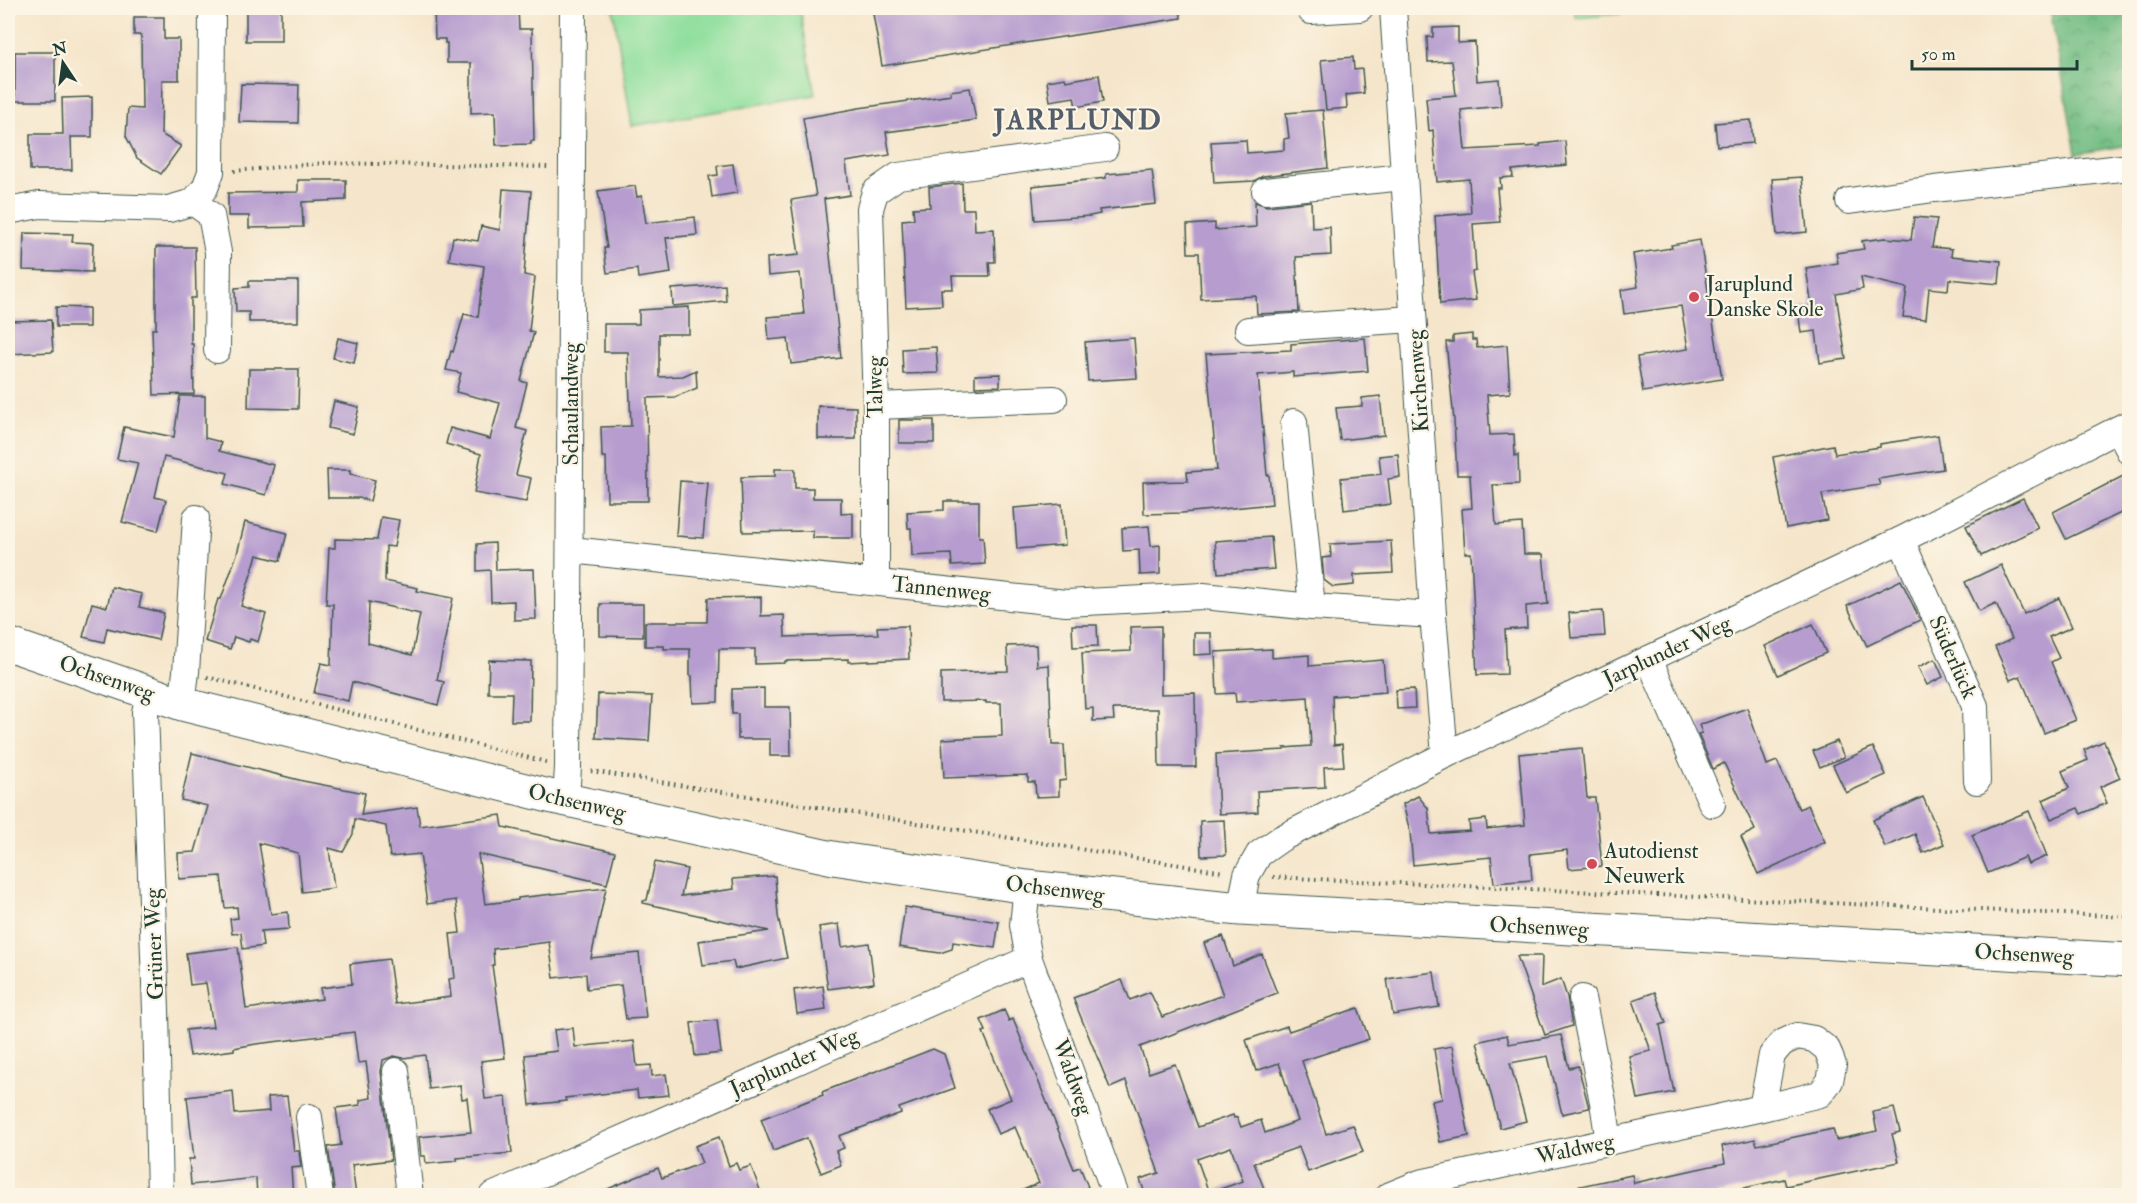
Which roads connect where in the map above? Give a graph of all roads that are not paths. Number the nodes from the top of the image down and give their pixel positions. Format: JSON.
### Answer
{"nodes":[{"id":1,"x":212,"y":8,"type":"edge"},
{"id":2,"x":573,"y":8,"type":"edge"},
{"id":3,"x":1360,"y":8,"type":"edge"},
{"id":4,"x":1393,"y":8,"type":"edge"},
{"id":5,"x":1311,"y":11,"type":"dead end"},
{"id":6,"x":1105,"y":148,"type":"dead end"},
{"id":7,"x":2130,"y":167,"type":"edge"},
{"id":8,"x":1404,"y":177,"type":"junction"},
{"id":9,"x":1264,"y":191,"type":"dead end"},
{"id":10,"x":1849,"y":201,"type":"dead end"},
{"id":11,"x":193,"y":202,"type":"junction"},
{"id":12,"x":8,"y":211,"type":"edge"},
{"id":13,"x":1413,"y":319,"type":"junction"},
{"id":14,"x":1248,"y":330,"type":"dead end"},
{"id":15,"x":217,"y":350,"type":"dead end"},
{"id":16,"x":1054,"y":399,"type":"dead end"},
{"id":17,"x":876,"y":406,"type":"junction"},
{"id":18,"x":1294,"y":422,"type":"dead end"},
{"id":19,"x":2124,"y":426,"type":"edge"},
{"id":20,"x":2130,"y":452,"type":"edge"},
{"id":21,"x":196,"y":518,"type":"dead end"},
{"id":22,"x":1901,"y":540,"type":"junction"},
{"id":23,"x":571,"y":550,"type":"junction"},
{"id":24,"x":876,"y":582,"type":"junction"},
{"id":25,"x":1312,"y":607,"type":"junction"},
{"id":26,"x":1433,"y":615,"type":"junction"},
{"id":27,"x":8,"y":644,"type":"edge"},
{"id":28,"x":1655,"y":656,"type":"junction"},
{"id":29,"x":150,"y":693,"type":"junction"},
{"id":30,"x":182,"y":704,"type":"junction"},
{"id":31,"x":1692,"y":723,"type":"dead end"},
{"id":32,"x":1445,"y":755,"type":"junction"},
{"id":33,"x":1977,"y":781,"type":"dead end"},
{"id":34,"x":566,"y":800,"type":"junction"},
{"id":35,"x":1712,"y":804,"type":"dead end"},
{"id":36,"x":1028,"y":887,"type":"junction"},
{"id":37,"x":1240,"y":909,"type":"junction"},
{"id":38,"x":1029,"y":959,"type":"junction"},
{"id":39,"x":2130,"y":960,"type":"edge"},
{"id":40,"x":1582,"y":998,"type":"dead end"},
{"id":41,"x":396,"y":1071,"type":"dead end"},
{"id":42,"x":1762,"y":1108,"type":"dead end"},
{"id":43,"x":309,"y":1117,"type":"dead end"},
{"id":44,"x":1609,"y":1142,"type":"junction"},
{"id":45,"x":160,"y":1196,"type":"edge"},
{"id":46,"x":320,"y":1196,"type":"edge"},
{"id":47,"x":410,"y":1196,"type":"edge"},
{"id":48,"x":492,"y":1196,"type":"edge"},
{"id":49,"x":1116,"y":1196,"type":"edge"},
{"id":50,"x":1388,"y":1196,"type":"edge"}],
"edges":[{"from":1,"to":11,"type":"street"},
{"from":2,"to":23,"type":"street","name":"Schaulandweg"},
{"from":3,"to":5,"type":"street"},
{"from":4,"to":8,"type":"street","name":"Kirchenweg"},
{"from":6,"to":17,"type":"street","name":"Talweg"},
{"from":7,"to":10,"type":"street"},
{"from":8,"to":9,"type":"street"},
{"from":8,"to":13,"type":"street","name":"Kirchenweg"},
{"from":11,"to":12,"type":"street"},
{"from":11,"to":15,"type":"street"},
{"from":13,"to":14,"type":"street"},
{"from":13,"to":26,"type":"street","name":"Kirchenweg"},
{"from":16,"to":17,"type":"street"},
{"from":17,"to":24,"type":"street","name":"Talweg"},
{"from":18,"to":25,"type":"street"},
{"from":19,"to":20,"type":"street"},
{"from":19,"to":22,"type":"street","name":"Jarplunder Weg"},
{"from":21,"to":30,"type":"street"},
{"from":22,"to":28,"type":"street","name":"Jarplunder Weg"},
{"from":22,"to":33,"type":"street","name":"Süderlück"},
{"from":23,"to":24,"type":"street","name":"Tannenweg"},
{"from":23,"to":34,"type":"street","name":"Schaulandweg"},
{"from":24,"to":25,"type":"street","name":"Tannenweg"},
{"from":25,"to":26,"type":"street","name":"Tannenweg"},
{"from":26,"to":32,"type":"street","name":"Kirchenweg"},
{"from":27,"to":29,"type":"main road","name":"Ochsenweg"},
{"from":28,"to":31,"type":"street"},
{"from":28,"to":32,"type":"street","name":"Jarplunder Weg"},
{"from":28,"to":35,"type":"street"},
{"from":29,"to":30,"type":"main road","name":"Ochsenweg"},
{"from":29,"to":45,"type":"street","name":"Grüner Weg"},
{"from":30,"to":34,"type":"main road","name":"Ochsenweg"},
{"from":32,"to":37,"type":"street","name":"Jarplunder Weg"},
{"from":34,"to":36,"type":"main road","name":"Ochsenweg"},
{"from":36,"to":37,"type":"main road","name":"Ochsenweg"},
{"from":36,"to":38,"type":"street"},
{"from":37,"to":39,"type":"main road","name":"Ochsenweg"},
{"from":38,"to":48,"type":"street","name":"Jarplunder Weg"},
{"from":38,"to":49,"type":"street","name":"Waldweg"},
{"from":40,"to":44,"type":"street"},
{"from":41,"to":47,"type":"street"},
{"from":42,"to":44,"type":"street","name":"Waldweg"},
{"from":43,"to":46,"type":"street"},
{"from":44,"to":50,"type":"street","name":"Waldweg"}]}
